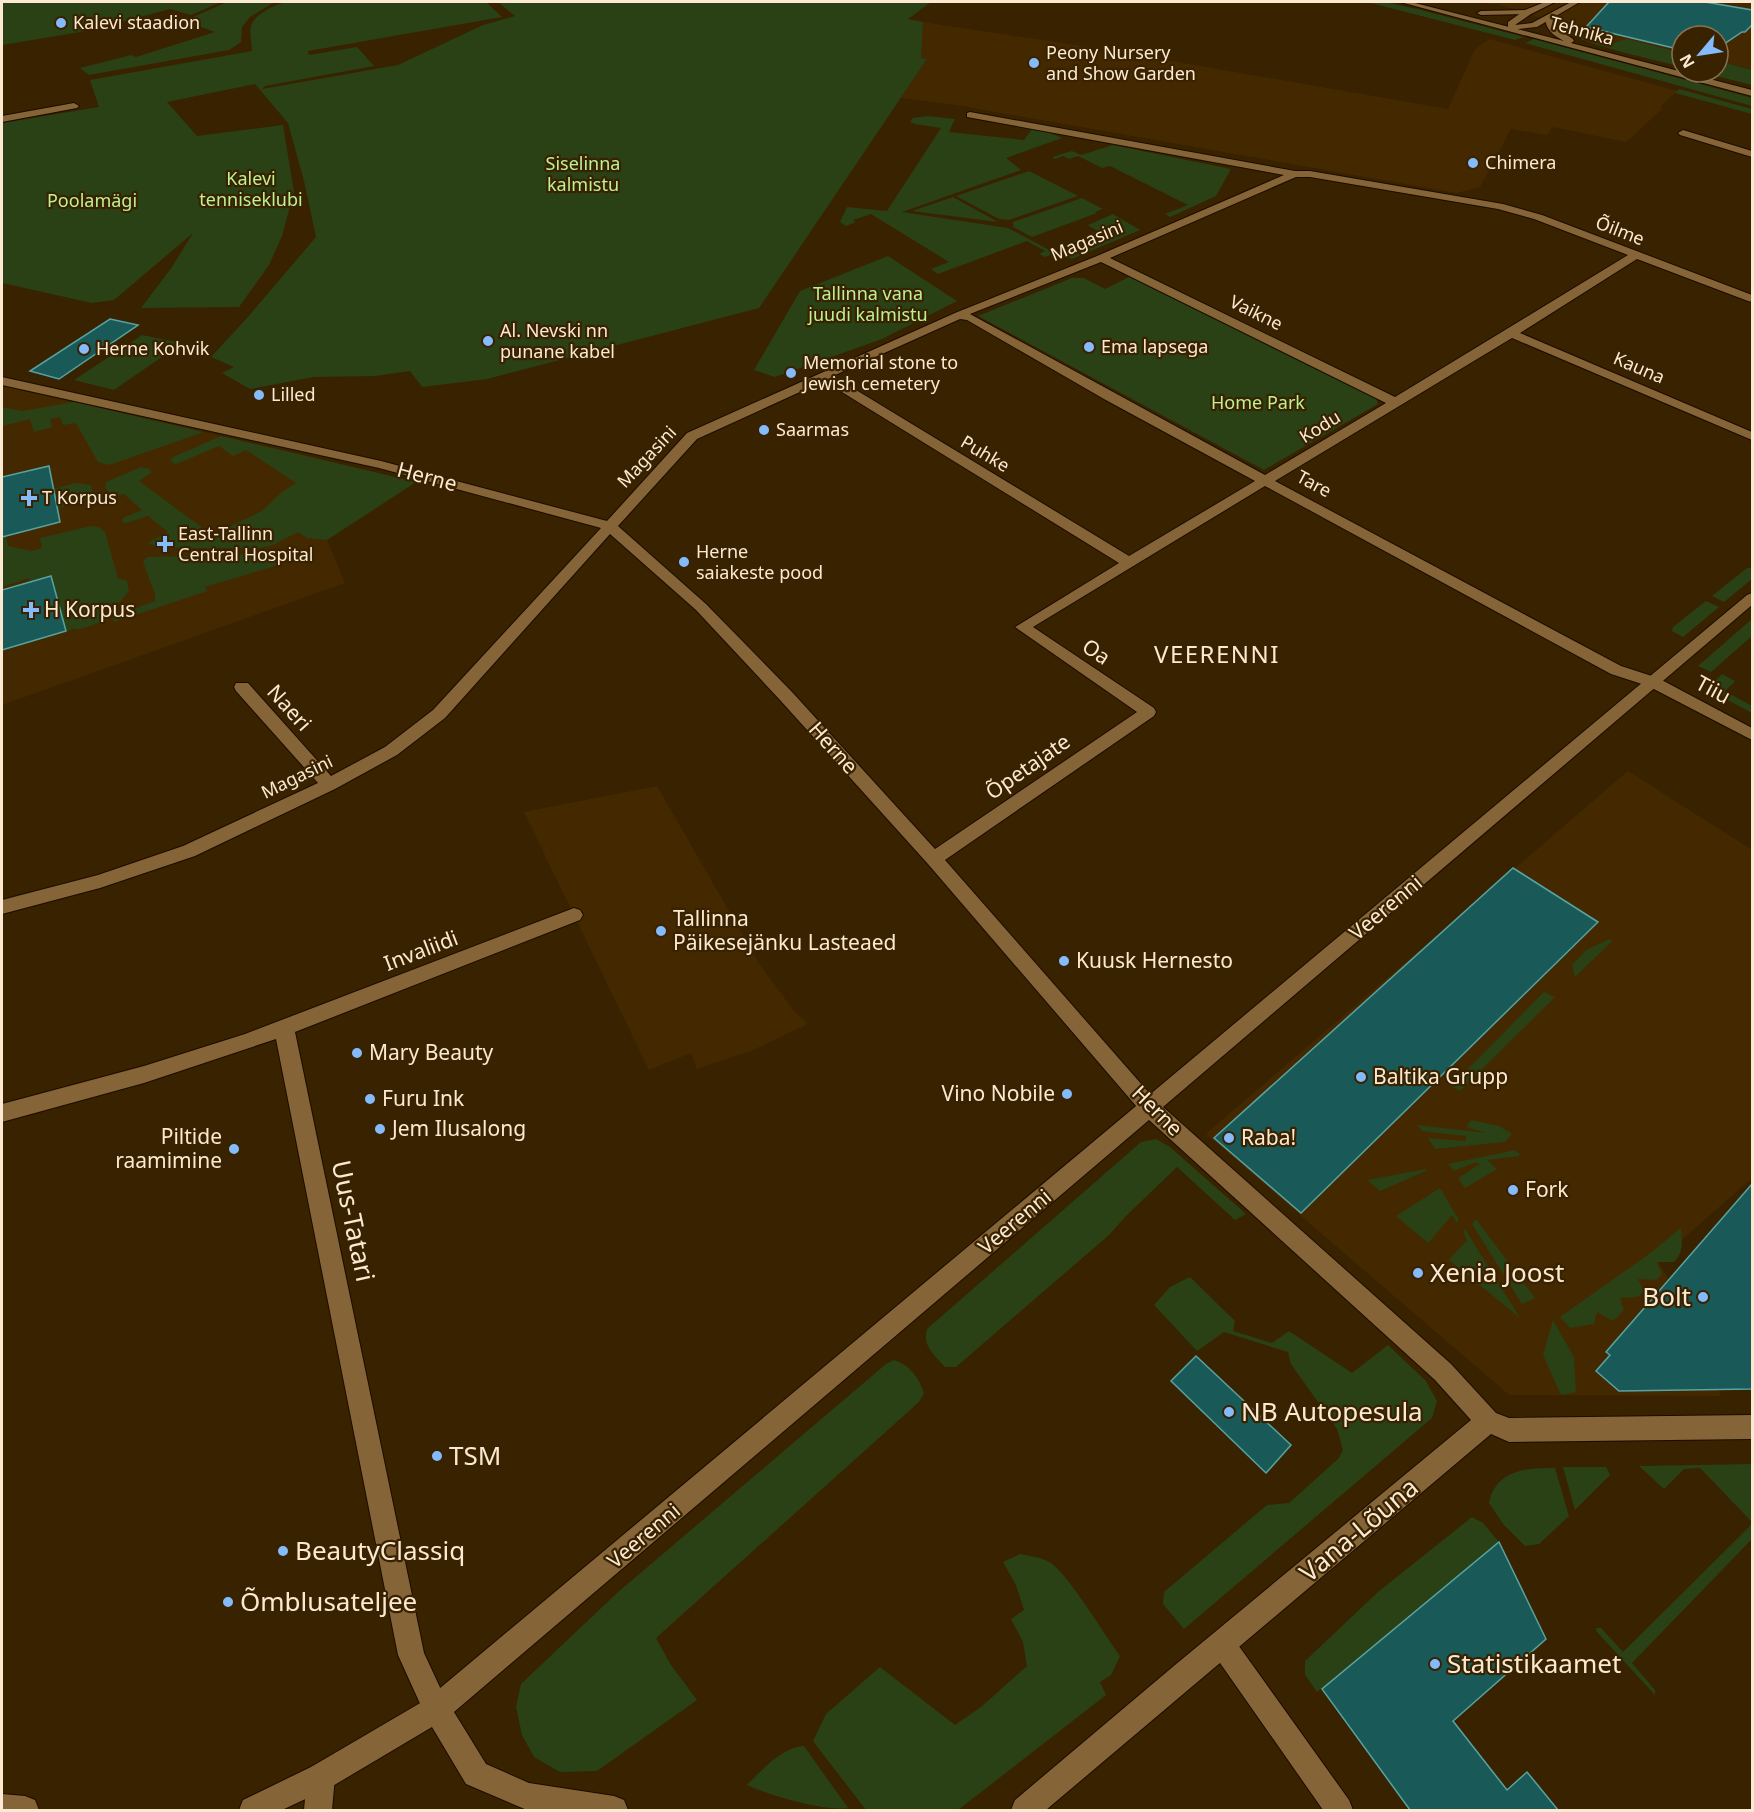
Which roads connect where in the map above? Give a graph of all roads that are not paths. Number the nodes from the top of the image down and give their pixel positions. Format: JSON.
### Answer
{"nodes":[{"id":1,"x":1404,"y":2,"type":"edge"},
{"id":2,"x":1551,"y":2,"type":"edge"},
{"id":3,"x":1576,"y":2,"type":"edge"},
{"id":4,"x":1439,"y":10,"type":"junction"},
{"id":5,"x":1528,"y":12,"type":"junction"},
{"id":6,"x":1549,"y":18,"type":"junction"},
{"id":7,"x":1511,"y":28,"type":"junction"},
{"id":8,"x":1599,"y":52,"type":"junction"},
{"id":9,"x":1752,"y":93,"type":"edge"},
{"id":10,"x":74,"y":106,"type":"dead end"},
{"id":11,"x":970,"y":115,"type":"dead end"},
{"id":12,"x":2,"y":119,"type":"edge"},
{"id":13,"x":1683,"y":133,"type":"dead end"},
{"id":14,"x":1752,"y":154,"type":"edge"},
{"id":15,"x":1295,"y":174,"type":"junction"},
{"id":16,"x":1473,"y":200,"type":"joint"},
{"id":17,"x":1636,"y":255,"type":"junction"},
{"id":18,"x":1101,"y":258,"type":"junction"},
{"id":19,"x":1752,"y":299,"type":"edge"},
{"id":20,"x":959,"y":315,"type":"junction"},
{"id":21,"x":1511,"y":333,"type":"junction"},
{"id":22,"x":824,"y":376,"type":"junction"},
{"id":23,"x":2,"y":381,"type":"edge"},
{"id":24,"x":1395,"y":402,"type":"junction"},
{"id":25,"x":1752,"y":436,"type":"edge"},
{"id":26,"x":1267,"y":481,"type":"junction"},
{"id":27,"x":609,"y":526,"type":"junction"},
{"id":28,"x":1128,"y":562,"type":"junction"},
{"id":29,"x":1752,"y":598,"type":"edge"},
{"id":30,"x":1022,"y":627,"type":"joint"},
{"id":31,"x":1653,"y":682,"type":"junction"},
{"id":32,"x":242,"y":687,"type":"dead end"},
{"id":33,"x":1148,"y":712,"type":"joint"},
{"id":34,"x":1752,"y":735,"type":"edge"},
{"id":35,"x":329,"y":784,"type":"junction"},
{"id":36,"x":934,"y":859,"type":"junction"},
{"id":37,"x":2,"y":907,"type":"edge"},
{"id":38,"x":574,"y":915,"type":"dead end"},
{"id":39,"x":284,"y":1028,"type":"junction"},
{"id":40,"x":1150,"y":1108,"type":"junction"},
{"id":41,"x":2,"y":1113,"type":"edge"},
{"id":42,"x":1488,"y":1421,"type":"junction"},
{"id":43,"x":1752,"y":1427,"type":"edge"},
{"id":44,"x":1222,"y":1644,"type":"junction"},
{"id":45,"x":437,"y":1709,"type":"junction"},
{"id":46,"x":321,"y":1777,"type":"junction"},
{"id":47,"x":2,"y":1808,"type":"edge"},
{"id":48,"x":25,"y":1810,"type":"edge"},
{"id":49,"x":253,"y":1810,"type":"edge"},
{"id":50,"x":318,"y":1810,"type":"edge"},
{"id":51,"x":614,"y":1810,"type":"edge"},
{"id":52,"x":1025,"y":1810,"type":"edge"},
{"id":53,"x":1338,"y":1810,"type":"edge"}],
"edges":[{"from":1,"to":4,"type":"street","name":"Tehnika"},
{"from":2,"to":5,"type":"street"},
{"from":3,"to":6,"type":"street"},
{"from":4,"to":5,"type":"street"},
{"from":4,"to":7,"type":"street","name":"Tehnika"},
{"from":5,"to":7,"type":"street"},
{"from":6,"to":7,"type":"street"},
{"from":6,"to":8,"type":"street"},
{"from":7,"to":8,"type":"street","name":"Tehnika"},
{"from":8,"to":9,"type":"street","name":"Tehnika"},
{"from":10,"to":12,"type":"street"},
{"from":11,"to":15,"type":"street"},
{"from":13,"to":14,"type":"street"},
{"from":15,"to":16,"type":"street","name":"Magasini"},
{"from":15,"to":18,"type":"street","name":"Magasini"},
{"from":16,"to":17,"type":"street","name":"Õilme"},
{"from":17,"to":19,"type":"street","name":"Õilme"},
{"from":17,"to":21,"type":"street","name":"Kodu"},
{"from":18,"to":20,"type":"street","name":"Magasini"},
{"from":18,"to":24,"type":"street","name":"Vaikne"},
{"from":20,"to":22,"type":"street","name":"Magasini"},
{"from":20,"to":26,"type":"street","name":"Tare"},
{"from":21,"to":24,"type":"street","name":"Kodu"},
{"from":21,"to":25,"type":"street","name":"Kauna"},
{"from":22,"to":27,"type":"street","name":"Magasini"},
{"from":22,"to":28,"type":"street","name":"Puhke"},
{"from":23,"to":27,"type":"street","name":"Herne"},
{"from":24,"to":26,"type":"street","name":"Kodu"},
{"from":26,"to":28,"type":"street","name":"Kodu"},
{"from":26,"to":31,"type":"street","name":"Tare"},
{"from":27,"to":35,"type":"street","name":"Magasini"},
{"from":27,"to":36,"type":"street","name":"Herne"},
{"from":28,"to":30,"type":"street","name":"Kodu"},
{"from":29,"to":31,"type":"street","name":"Veerenni"},
{"from":30,"to":33,"type":"street","name":"Oa"},
{"from":31,"to":34,"type":"street","name":"Tiiu"},
{"from":31,"to":40,"type":"street","name":"Veerenni"},
{"from":32,"to":35,"type":"street","name":"Naeri"},
{"from":33,"to":36,"type":"street","name":"Õpetajate"},
{"from":35,"to":37,"type":"street","name":"Magasini"},
{"from":36,"to":40,"type":"street","name":"Herne"},
{"from":38,"to":39,"type":"street","name":"Invaliidi"},
{"from":39,"to":41,"type":"street"},
{"from":39,"to":45,"type":"street","name":"Uus-Tatari"},
{"from":40,"to":42,"type":"street","name":"Herne"},
{"from":40,"to":45,"type":"street","name":"Veerenni"},
{"from":42,"to":43,"type":"street"},
{"from":42,"to":44,"type":"street","name":"Vana-Lõuna"},
{"from":44,"to":52,"type":"street","name":"Vana-Lõuna"},
{"from":44,"to":53,"type":"street"},
{"from":45,"to":46,"type":"street","name":"Veerenni"},
{"from":45,"to":51,"type":"street","name":"Uus-Tatari"},
{"from":46,"to":49,"type":"street","name":"Veerenni"},
{"from":46,"to":50,"type":"street"},
{"from":47,"to":48,"type":"street"}]}
